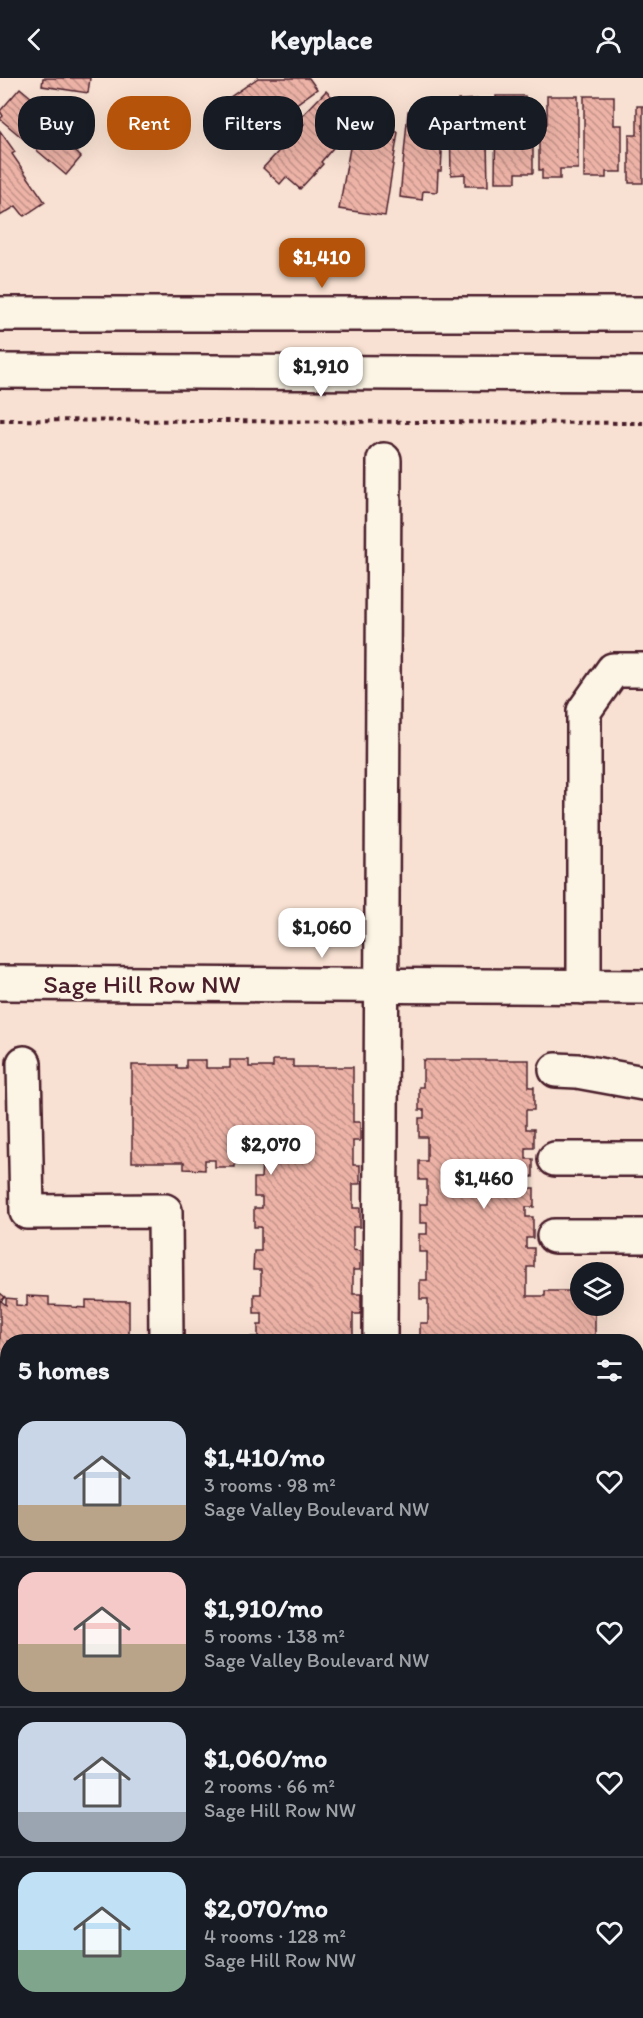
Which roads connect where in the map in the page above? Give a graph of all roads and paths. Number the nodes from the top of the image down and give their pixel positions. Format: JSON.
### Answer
{"nodes":[{"id":1,"x":0,"y":314,"type":"edge"},
{"id":2,"x":643,"y":314,"type":"edge"},
{"id":3,"x":0,"y":371,"type":"edge"},
{"id":4,"x":643,"y":374,"type":"edge"},
{"id":5,"x":0,"y":420,"type":"edge"},
{"id":6,"x":643,"y":423,"type":"edge"},
{"id":7,"x":384,"y":460,"type":"dead end"},
{"id":8,"x":643,"y":670,"type":"edge"},
{"id":9,"x":0,"y":983,"type":"edge"},
{"id":10,"x":381,"y":985,"type":"junction"},
{"id":11,"x":584,"y":987,"type":"junction"},
{"id":12,"x":643,"y":987,"type":"edge"},
{"id":13,"x":24,"y":1063,"type":"dead end"},
{"id":14,"x":556,"y":1070,"type":"dead end"},
{"id":15,"x":643,"y":1083,"type":"edge"},
{"id":16,"x":555,"y":1159,"type":"dead end"},
{"id":17,"x":643,"y":1159,"type":"edge"},
{"id":18,"x":554,"y":1236,"type":"dead end"},
{"id":19,"x":643,"y":1236,"type":"edge"},
{"id":20,"x":166,"y":1334,"type":"edge"},
{"id":21,"x":380,"y":1334,"type":"edge"}],
"edges":[{"from":1,"to":2,"type":"street"},
{"from":3,"to":4,"type":"street"},
{"from":5,"to":6,"type":"path"},
{"from":7,"to":10,"type":"street"},
{"from":8,"to":11,"type":"street"},
{"from":9,"to":10,"type":"street","name":"Sage Hill Row NW"},
{"from":10,"to":11,"type":"street","name":"Sage Hill Row NW"},
{"from":10,"to":21,"type":"street"},
{"from":11,"to":12,"type":"street","name":"Sage Hill Row NW"},
{"from":13,"to":20,"type":"street"},
{"from":14,"to":15,"type":"street"},
{"from":16,"to":17,"type":"street"},
{"from":18,"to":19,"type":"street"}]}
